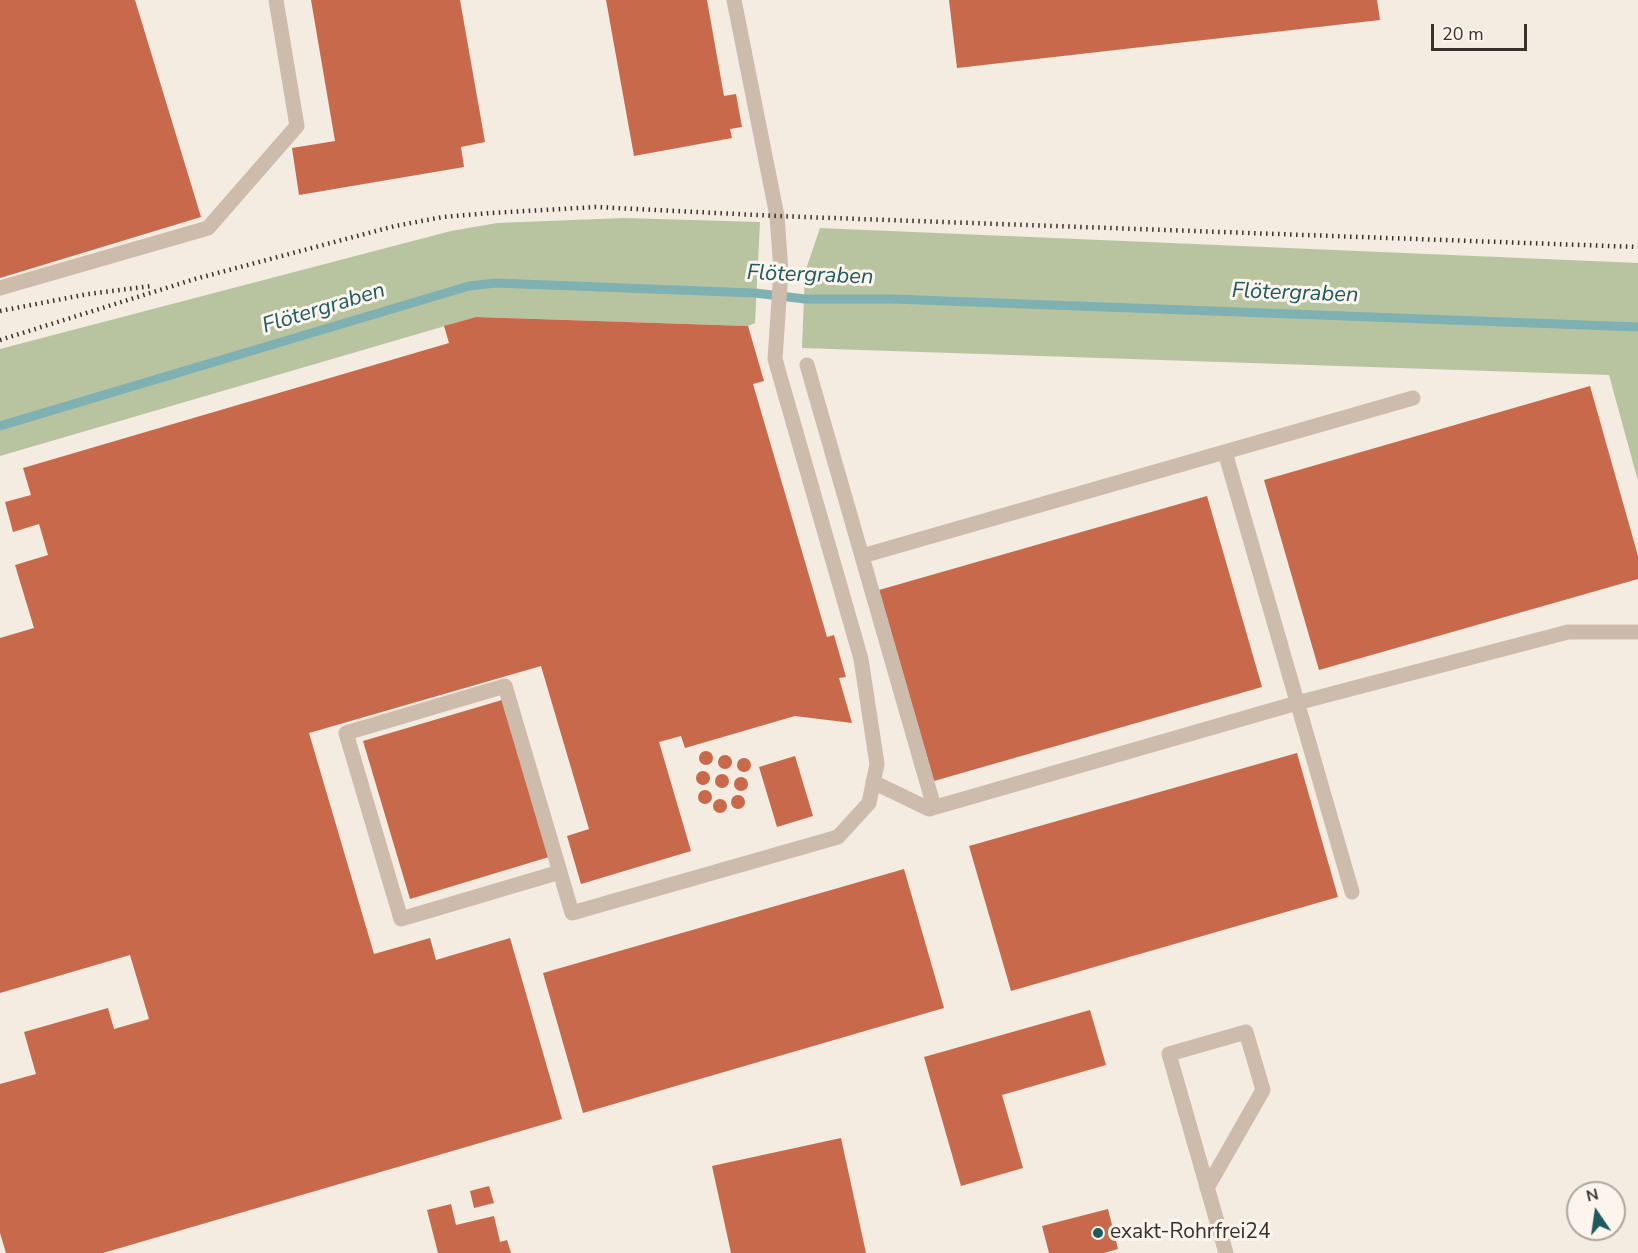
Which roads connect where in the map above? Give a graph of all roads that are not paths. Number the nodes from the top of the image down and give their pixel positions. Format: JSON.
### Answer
{"nodes":[{"id":1,"x":276,"y":0,"type":"edge"},
{"id":2,"x":734,"y":0,"type":"edge"},
{"id":3,"x":0,"y":288,"type":"edge"},
{"id":4,"x":807,"y":365,"type":"dead end"},
{"id":5,"x":1413,"y":398,"type":"dead end"},
{"id":6,"x":1225,"y":452,"type":"junction"},
{"id":7,"x":862,"y":556,"type":"junction"},
{"id":8,"x":1638,"y":632,"type":"edge"},
{"id":9,"x":1297,"y":703,"type":"junction"},
{"id":10,"x":873,"y":782,"type":"junction"},
{"id":11,"x":934,"y":807,"type":"junction"},
{"id":12,"x":560,"y":872,"type":"junction"},
{"id":13,"x":1352,"y":892,"type":"dead end"},
{"id":14,"x":1207,"y":1188,"type":"junction"},
{"id":15,"x":1226,"y":1253,"type":"edge"}],
"edges":[{"from":1,"to":3,"type":"street"},
{"from":2,"to":10,"type":"street"},
{"from":4,"to":7,"type":"street"},
{"from":5,"to":6,"type":"street"},
{"from":6,"to":7,"type":"street"},
{"from":6,"to":9,"type":"street"},
{"from":7,"to":11,"type":"street"},
{"from":8,"to":9,"type":"street"},
{"from":9,"to":11,"type":"street"},
{"from":9,"to":13,"type":"street"},
{"from":10,"to":11,"type":"street"},
{"from":10,"to":12,"type":"street"},
{"from":12,"to":12,"type":"street"},
{"from":14,"to":14,"type":"street"},
{"from":14,"to":15,"type":"street"}]}
